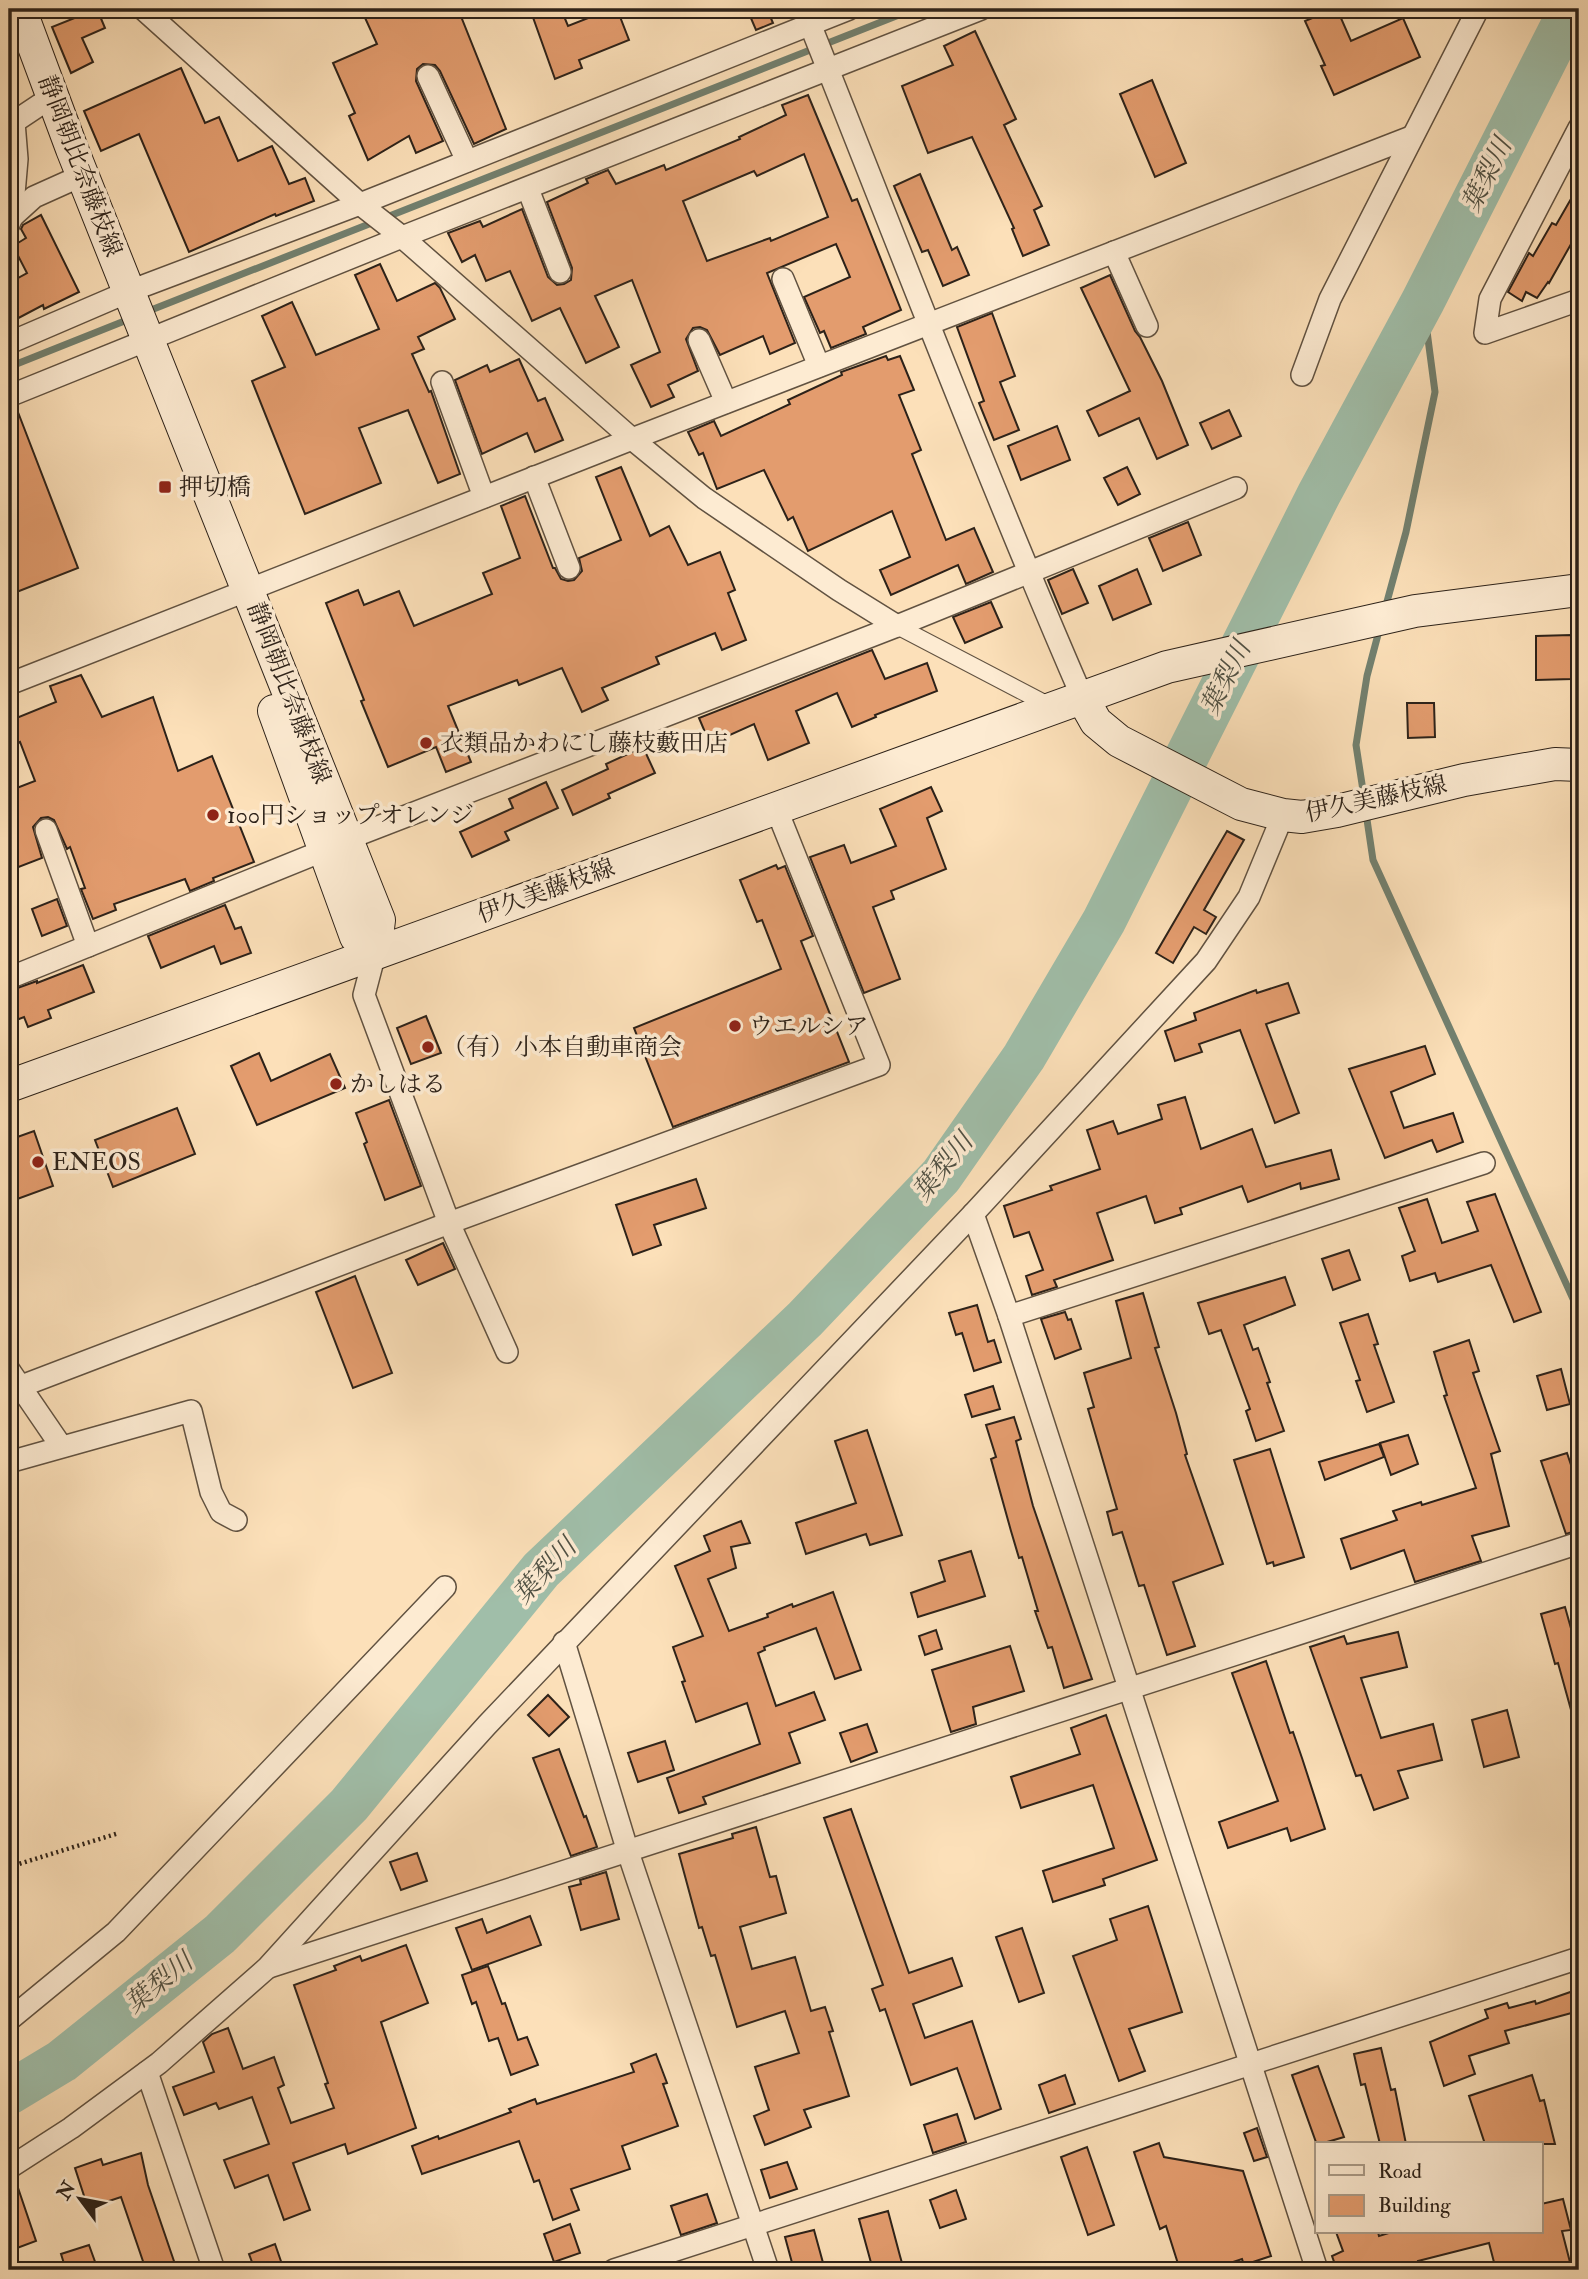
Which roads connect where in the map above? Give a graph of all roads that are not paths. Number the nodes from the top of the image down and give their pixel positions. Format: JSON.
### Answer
{"nodes":[{"id":1,"x":20,"y":9,"type":"edge"},
{"id":2,"x":143,"y":9,"type":"edge"},
{"id":3,"x":849,"y":9,"type":"edge"},
{"id":4,"x":981,"y":9,"type":"edge"},
{"id":5,"x":1478,"y":9,"type":"edge"},
{"id":6,"x":807,"y":16,"type":"edge"},
{"id":7,"x":9,"y":22,"type":"edge"},
{"id":8,"x":828,"y":69,"type":"junction"},
{"id":9,"x":428,"y":76,"type":"dead end"},
{"id":10,"x":41,"y":104,"type":"junction"},
{"id":11,"x":1579,"y":128,"type":"edge"},
{"id":12,"x":1410,"y":138,"type":"junction"},
{"id":13,"x":467,"y":161,"type":"junction"},
{"id":14,"x":77,"y":177,"type":"junction"},
{"id":15,"x":527,"y":188,"type":"junction"},
{"id":16,"x":359,"y":204,"type":"junction"},
{"id":17,"x":11,"y":221,"type":"edge"},
{"id":18,"x":402,"y":237,"type":"junction"},
{"id":19,"x":1114,"y":252,"type":"junction"},
{"id":20,"x":560,"y":272,"type":"dead end"},
{"id":21,"x":783,"y":279,"type":"dead end"},
{"id":22,"x":123,"y":294,"type":"junction"},
{"id":23,"x":1579,"y":300,"type":"edge"},
{"id":24,"x":927,"y":324,"type":"junction"},
{"id":25,"x":1147,"y":326,"type":"dead end"},
{"id":26,"x":699,"y":340,"type":"dead end"},
{"id":27,"x":9,"y":343,"type":"edge"},
{"id":28,"x":143,"y":343,"type":"junction"},
{"id":29,"x":819,"y":366,"type":"junction"},
{"id":30,"x":1302,"y":375,"type":"dead end"},
{"id":31,"x":442,"y":382,"type":"dead end"},
{"id":32,"x":9,"y":396,"type":"edge"},
{"id":33,"x":726,"y":402,"type":"junction"},
{"id":34,"x":632,"y":439,"type":"junction"},
{"id":35,"x":534,"y":477,"type":"junction"},
{"id":36,"x":1236,"y":488,"type":"dead end"},
{"id":37,"x":484,"y":497,"type":"junction"},
{"id":38,"x":569,"y":568,"type":"dead end"},
{"id":39,"x":1029,"y":573,"type":"junction"},
{"id":40,"x":1579,"y":590,"type":"edge"},
{"id":41,"x":240,"y":593,"type":"junction"},
{"id":42,"x":897,"y":626,"type":"junction"},
{"id":43,"x":9,"y":684,"type":"edge"},
{"id":44,"x":1068,"y":703,"type":"junction"},
{"id":45,"x":1579,"y":765,"type":"edge"},
{"id":46,"x":776,"y":808,"type":"junction"},
{"id":47,"x":1283,"y":815,"type":"junction"},
{"id":48,"x":46,"y":830,"type":"dead end"},
{"id":49,"x":336,"y":845,"type":"junction"},
{"id":50,"x":88,"y":946,"type":"junction"},
{"id":51,"x":374,"y":953,"type":"junction"},
{"id":52,"x":9,"y":978,"type":"edge"},
{"id":53,"x":9,"y":1086,"type":"edge"},
{"id":54,"x":1484,"y":1164,"type":"dead end"},
{"id":55,"x":974,"y":1214,"type":"junction"},
{"id":56,"x":449,"y":1223,"type":"junction"},
{"id":57,"x":1009,"y":1316,"type":"junction"},
{"id":58,"x":507,"y":1352,"type":"dead end"},
{"id":59,"x":14,"y":1379,"type":"edge"},
{"id":60,"x":61,"y":1446,"type":"junction"},
{"id":61,"x":9,"y":1462,"type":"edge"},
{"id":62,"x":236,"y":1520,"type":"dead end"},
{"id":63,"x":1579,"y":1543,"type":"edge"},
{"id":64,"x":445,"y":1587,"type":"dead end"},
{"id":65,"x":564,"y":1643,"type":"junction"},
{"id":66,"x":1128,"y":1688,"type":"junction"},
{"id":67,"x":628,"y":1852,"type":"junction"},
{"id":68,"x":1579,"y":1958,"type":"edge"},
{"id":69,"x":267,"y":1968,"type":"junction"},
{"id":70,"x":9,"y":2020,"type":"edge"},
{"id":71,"x":1250,"y":2064,"type":"junction"},
{"id":72,"x":147,"y":2072,"type":"junction"},
{"id":73,"x":9,"y":2168,"type":"edge"},
{"id":74,"x":754,"y":2225,"type":"junction"},
{"id":75,"x":214,"y":2270,"type":"edge"},
{"id":76,"x":614,"y":2270,"type":"edge"},
{"id":77,"x":768,"y":2270,"type":"edge"},
{"id":78,"x":1317,"y":2270,"type":"edge"}],
"edges":[{"from":1,"to":14,"type":"main road","name":"静岡朝比奈藤枝線"},
{"from":2,"to":16,"type":"street"},
{"from":3,"to":6,"type":"street"},
{"from":4,"to":8,"type":"street"},
{"from":5,"to":12,"type":"street"},
{"from":6,"to":8,"type":"street"},
{"from":6,"to":13,"type":"street"},
{"from":7,"to":10,"type":"main road","name":"静岡朝比奈藤枝線"},
{"from":8,"to":15,"type":"street"},
{"from":8,"to":24,"type":"street"},
{"from":9,"to":13,"type":"street"},
{"from":10,"to":14,"type":"main road","name":"静岡朝比奈藤枝線"},
{"from":10,"to":17,"type":"street"},
{"from":11,"to":23,"type":"street"},
{"from":12,"to":19,"type":"street"},
{"from":12,"to":30,"type":"street"},
{"from":13,"to":16,"type":"street"},
{"from":14,"to":17,"type":"street"},
{"from":14,"to":22,"type":"main road","name":"静岡朝比奈藤枝線"},
{"from":15,"to":18,"type":"street"},
{"from":15,"to":20,"type":"street"},
{"from":16,"to":18,"type":"street"},
{"from":16,"to":22,"type":"street"},
{"from":18,"to":28,"type":"street"},
{"from":18,"to":34,"type":"street"},
{"from":19,"to":24,"type":"street"},
{"from":19,"to":25,"type":"street"},
{"from":21,"to":29,"type":"street"},
{"from":22,"to":27,"type":"street"},
{"from":22,"to":28,"type":"main road","name":"静岡朝比奈藤枝線"},
{"from":24,"to":29,"type":"street"},
{"from":24,"to":39,"type":"street"},
{"from":26,"to":33,"type":"street"},
{"from":28,"to":32,"type":"street"},
{"from":28,"to":41,"type":"main road","name":"静岡朝比奈藤枝線"},
{"from":29,"to":33,"type":"street"},
{"from":31,"to":37,"type":"street"},
{"from":33,"to":34,"type":"street"},
{"from":34,"to":35,"type":"street"},
{"from":34,"to":42,"type":"street"},
{"from":35,"to":37,"type":"street"},
{"from":35,"to":38,"type":"street"},
{"from":36,"to":39,"type":"street"},
{"from":37,"to":41,"type":"street"},
{"from":39,"to":42,"type":"street"},
{"from":39,"to":44,"type":"street"},
{"from":40,"to":44,"type":"main road","name":"伊久美藤枝線"},
{"from":41,"to":43,"type":"street"},
{"from":41,"to":49,"type":"main road","name":"静岡朝比奈藤枝線"},
{"from":42,"to":44,"type":"street"},
{"from":42,"to":49,"type":"street"},
{"from":44,"to":46,"type":"main road","name":"伊久美藤枝線"},
{"from":44,"to":47,"type":"main road","name":"伊久美藤枝線"},
{"from":45,"to":47,"type":"main road","name":"伊久美藤枝線"},
{"from":46,"to":51,"type":"main road","name":"伊久美藤枝線"},
{"from":46,"to":56,"type":"street"},
{"from":47,"to":55,"type":"street"},
{"from":48,"to":50,"type":"street"},
{"from":49,"to":50,"type":"street"},
{"from":49,"to":51,"type":"main road","name":"静岡朝比奈藤枝線"},
{"from":50,"to":52,"type":"street"},
{"from":51,"to":53,"type":"main road","name":"伊久美藤枝線"},
{"from":51,"to":56,"type":"street"},
{"from":54,"to":57,"type":"street"},
{"from":55,"to":57,"type":"street"},
{"from":55,"to":65,"type":"street"},
{"from":56,"to":58,"type":"street"},
{"from":56,"to":59,"type":"street"},
{"from":57,"to":66,"type":"street"},
{"from":59,"to":60,"type":"street"},
{"from":60,"to":61,"type":"street"},
{"from":60,"to":62,"type":"street"},
{"from":63,"to":66,"type":"street"},
{"from":64,"to":70,"type":"street"},
{"from":65,"to":67,"type":"street"},
{"from":65,"to":69,"type":"street"},
{"from":66,"to":67,"type":"street"},
{"from":66,"to":71,"type":"street"},
{"from":67,"to":69,"type":"street"},
{"from":67,"to":74,"type":"street"},
{"from":68,"to":71,"type":"street"},
{"from":69,"to":72,"type":"street"},
{"from":71,"to":74,"type":"street"},
{"from":71,"to":78,"type":"street"},
{"from":72,"to":73,"type":"street"},
{"from":72,"to":75,"type":"street"},
{"from":74,"to":76,"type":"street"},
{"from":74,"to":77,"type":"street"}]}
